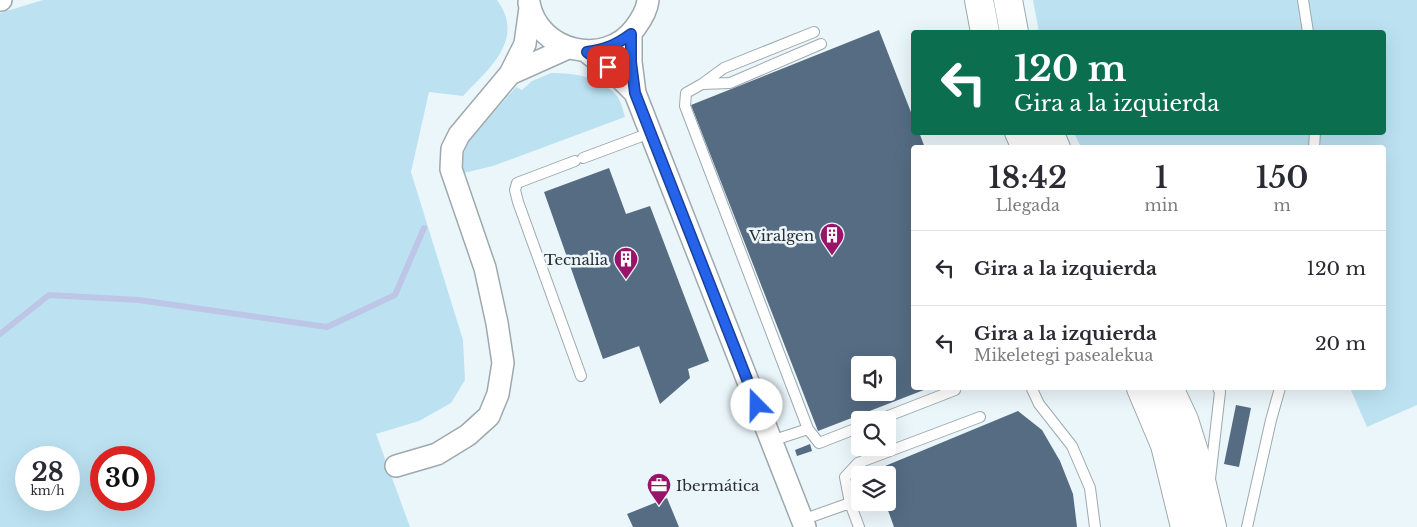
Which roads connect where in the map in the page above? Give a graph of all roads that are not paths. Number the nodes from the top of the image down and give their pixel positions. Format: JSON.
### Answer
{"nodes":[{"id":1,"x":979,"y":0,"type":"edge"},
{"id":2,"x":1008,"y":0,"type":"edge"},
{"id":3,"x":1303,"y":0,"type":"edge"},
{"id":4,"x":650,"y":1,"type":"edge"},
{"id":5,"x":529,"y":4,"type":"edge"},
{"id":6,"x":985,"y":30,"type":"edge"},
{"id":7,"x":1014,"y":30,"type":"edge"},
{"id":8,"x":1308,"y":30,"type":"edge"},
{"id":9,"x":814,"y":32,"type":"dead end"},
{"id":10,"x":631,"y":34,"type":"junction"},
{"id":11,"x":821,"y":44,"type":"dead end"},
{"id":12,"x":577,"y":50,"type":"junction"},
{"id":13,"x":510,"y":74,"type":"junction"},
{"id":14,"x":702,"y":84,"type":"junction"},
{"id":15,"x":635,"y":93,"type":"junction"},
{"id":16,"x":650,"y":134,"type":"junction"},
{"id":17,"x":581,"y":376,"type":"dead end"},
{"id":18,"x":955,"y":390,"type":"dead end"},
{"id":19,"x":1032,"y":390,"type":"edge"},
{"id":20,"x":1142,"y":390,"type":"edge"},
{"id":21,"x":1170,"y":390,"type":"edge"},
{"id":22,"x":1221,"y":390,"type":"edge"},
{"id":23,"x":1279,"y":390,"type":"edge"},
{"id":24,"x":896,"y":413,"type":"edge"},
{"id":25,"x":980,"y":417,"type":"dead end"},
{"id":26,"x":808,"y":429,"type":"junction"},
{"id":27,"x":851,"y":431,"type":"edge"},
{"id":28,"x":772,"y":441,"type":"junction"},
{"id":29,"x":396,"y":466,"type":"dead end"},
{"id":30,"x":850,"y":503,"type":"junction"},
{"id":31,"x":1210,"y":516,"type":"edge"},
{"id":32,"x":803,"y":523,"type":"edge"},
{"id":33,"x":859,"y":527,"type":"edge"},
{"id":34,"x":1096,"y":527,"type":"edge"},
{"id":35,"x":1185,"y":527,"type":"edge"},
{"id":36,"x":1247,"y":527,"type":"edge"}],
"edges":[{"from":1,"to":6,"type":"main road"},
{"from":2,"to":7,"type":"main road"},
{"from":3,"to":8,"type":"lane"},
{"from":4,"to":10,"type":"street"},
{"from":5,"to":12,"type":"street"},
{"from":5,"to":13,"type":"street"},
{"from":9,"to":14,"type":"lane"},
{"from":10,"to":12,"type":"street"},
{"from":10,"to":15,"type":"street"},
{"from":11,"to":14,"type":"lane"},
{"from":12,"to":13,"type":"street"},
{"from":12,"to":15,"type":"street"},
{"from":13,"to":29,"type":"street"},
{"from":14,"to":26,"type":"lane"},
{"from":15,"to":16,"type":"street"},
{"from":16,"to":17,"type":"lane"},
{"from":16,"to":28,"type":"street"},
{"from":18,"to":24,"type":"lane"},
{"from":19,"to":34,"type":"lane"},
{"from":20,"to":35,"type":"main road"},
{"from":21,"to":31,"type":"main road"},
{"from":22,"to":31,"type":"lane"},
{"from":23,"to":36,"type":"lane"},
{"from":25,"to":30,"type":"lane"},
{"from":26,"to":27,"type":"lane"},
{"from":26,"to":28,"type":"lane"},
{"from":28,"to":32,"type":"street"},
{"from":30,"to":32,"type":"lane"},
{"from":30,"to":33,"type":"lane"}]}
